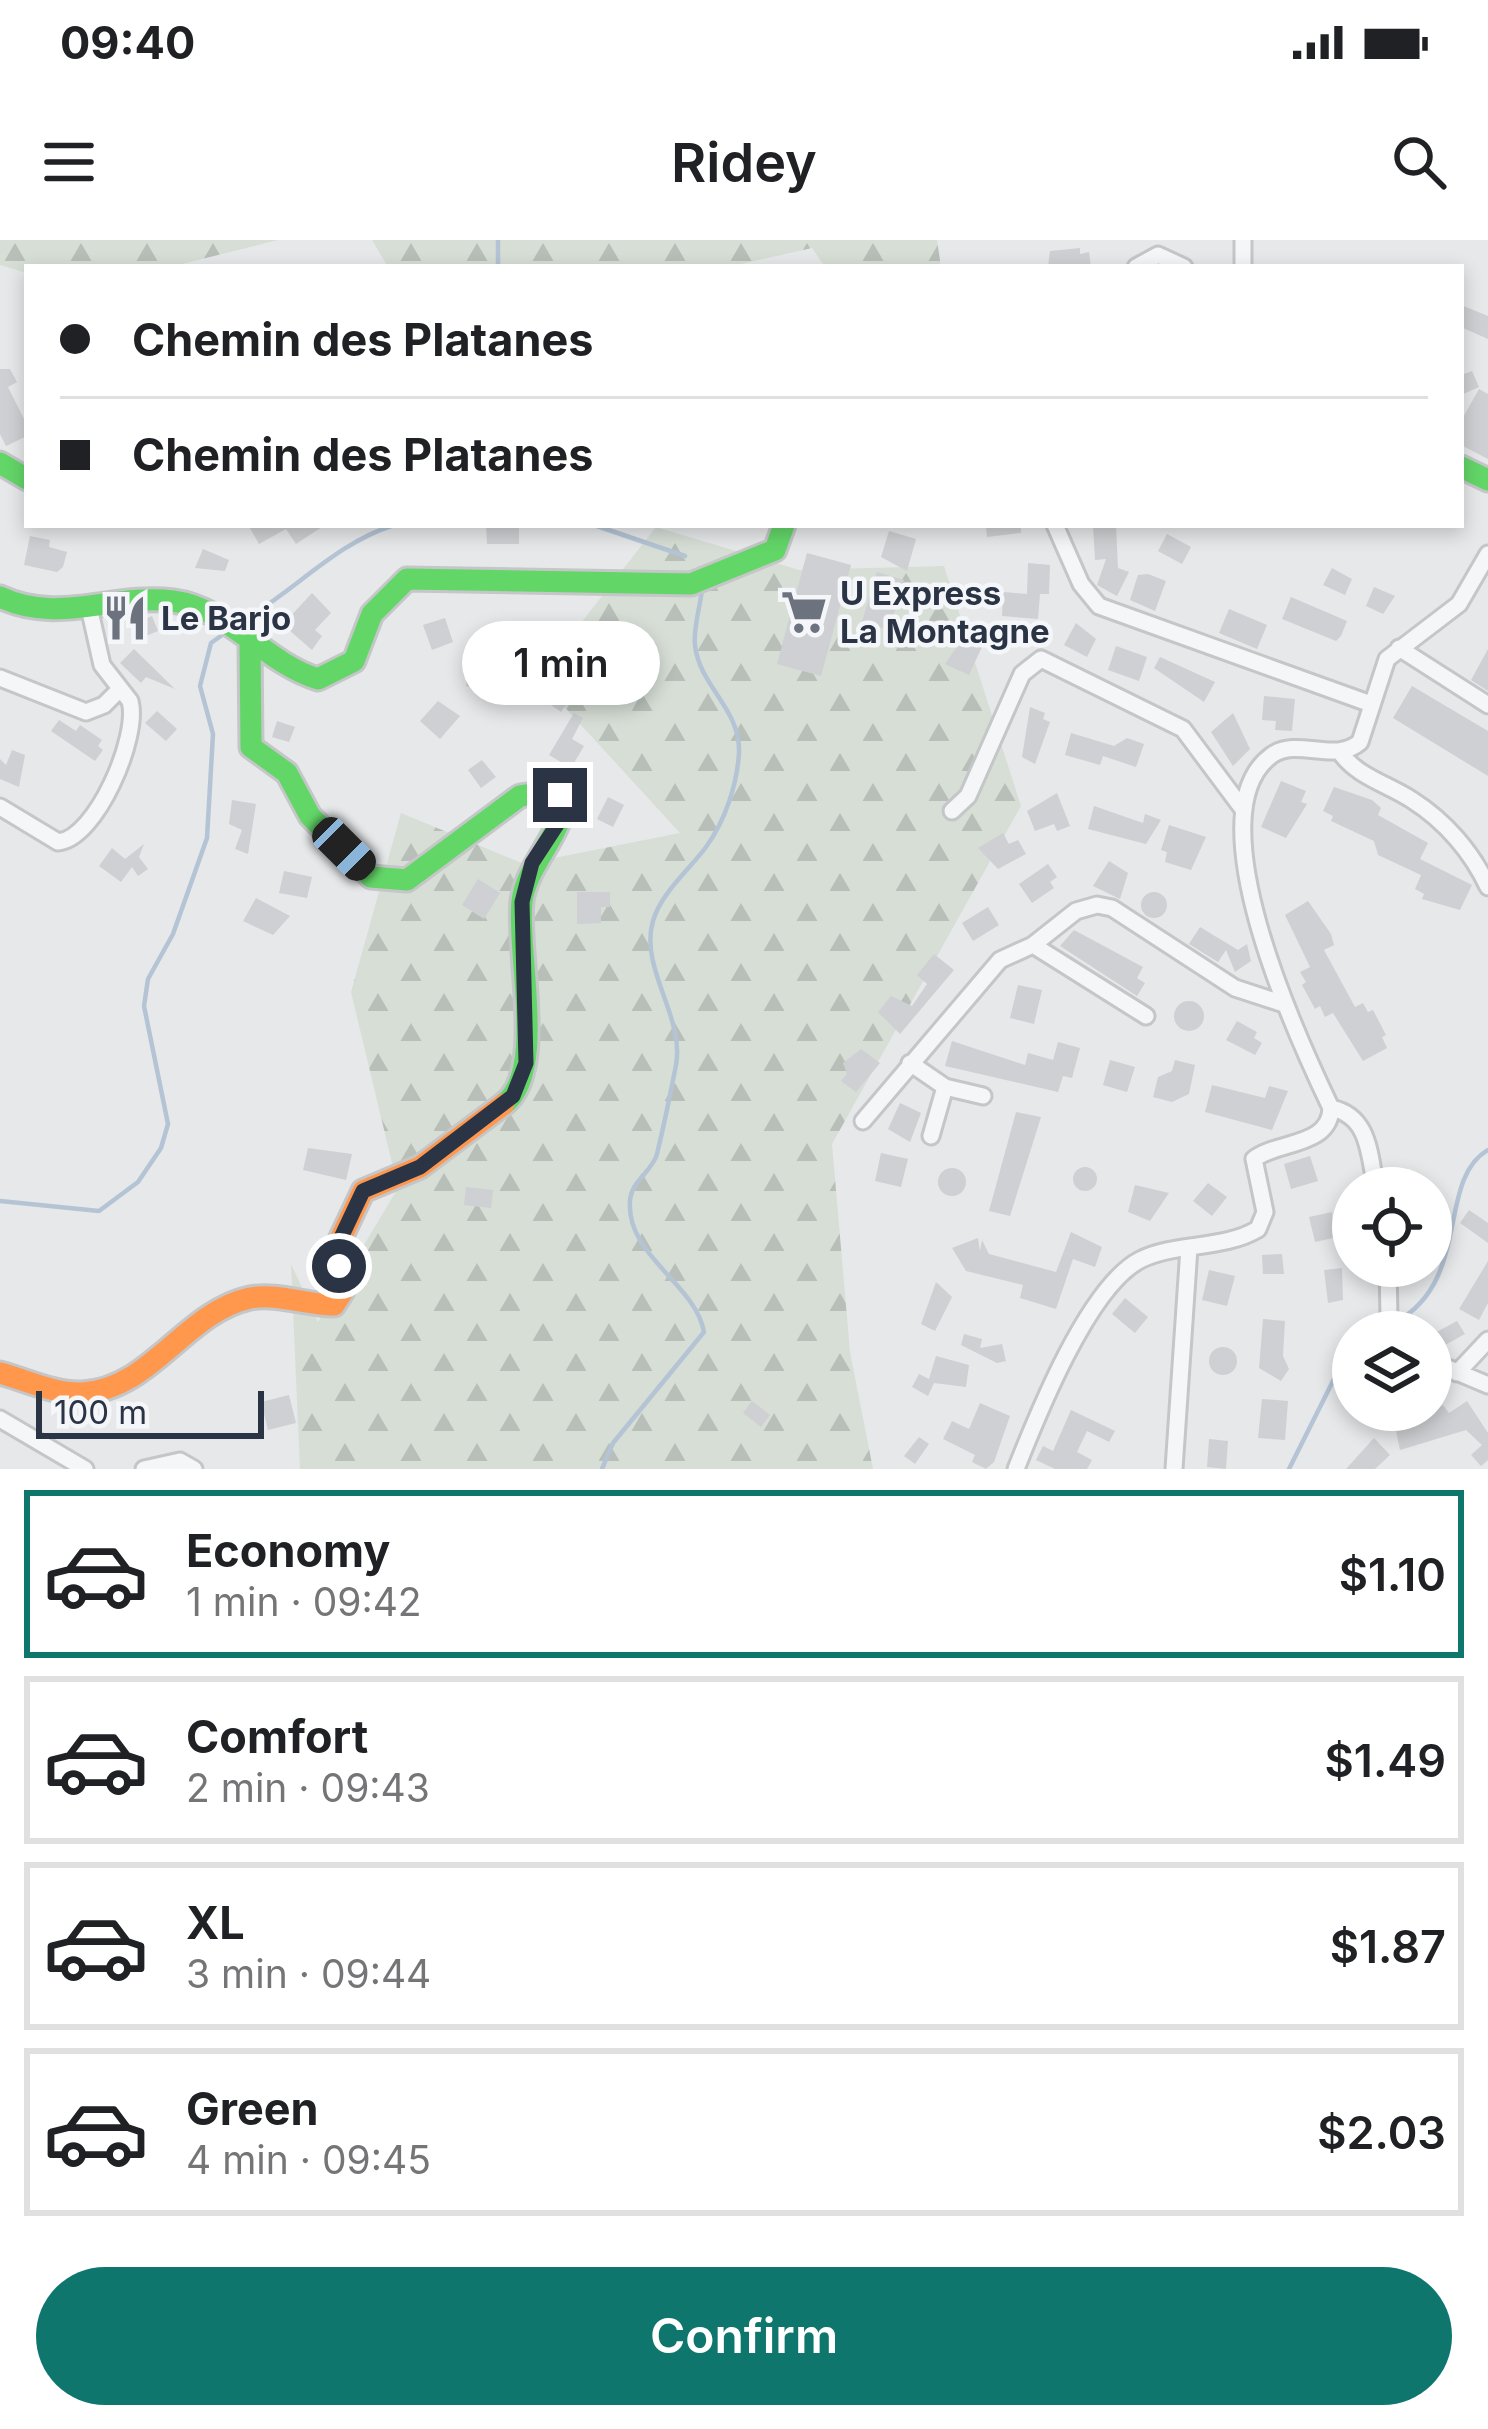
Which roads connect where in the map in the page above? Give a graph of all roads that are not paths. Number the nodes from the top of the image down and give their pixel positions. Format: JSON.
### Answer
{"nodes":[{"id":1,"x":1142,"y":264,"type":"edge"},
{"id":2,"x":1178,"y":264,"type":"edge"},
{"id":3,"x":783,"y":528,"type":"edge"},
{"id":4,"x":1056,"y":528,"type":"edge"},
{"id":5,"x":1488,"y":554,"type":"edge"},
{"id":6,"x":0,"y":597,"type":"edge"},
{"id":7,"x":88,"y":607,"type":"junction"},
{"id":8,"x":234,"y":632,"type":"junction"},
{"id":9,"x":1399,"y":648,"type":"junction"},
{"id":10,"x":0,"y":678,"type":"edge"},
{"id":11,"x":118,"y":690,"type":"junction"},
{"id":12,"x":1371,"y":704,"type":"junction"},
{"id":13,"x":1488,"y":705,"type":"edge"},
{"id":14,"x":1340,"y":752,"type":"junction"},
{"id":15,"x":0,"y":807,"type":"edge"},
{"id":16,"x":1242,"y":808,"type":"junction"},
{"id":17,"x":952,"y":811,"type":"dead end"},
{"id":18,"x":1488,"y":887,"type":"edge"},
{"id":19,"x":1033,"y":945,"type":"junction"},
{"id":20,"x":1284,"y":1004,"type":"junction"},
{"id":21,"x":1146,"y":1016,"type":"dead end"},
{"id":22,"x":910,"y":1064,"type":"junction"},
{"id":23,"x":945,"y":1087,"type":"junction"},
{"id":24,"x":983,"y":1096,"type":"dead end"},
{"id":25,"x":1331,"y":1108,"type":"junction"},
{"id":26,"x":863,"y":1121,"type":"dead end"},
{"id":27,"x":932,"y":1136,"type":"dead end"},
{"id":28,"x":1372,"y":1167,"type":"edge"},
{"id":29,"x":1189,"y":1248,"type":"junction"},
{"id":30,"x":1488,"y":1340,"type":"edge"},
{"id":31,"x":1452,"y":1370,"type":"edge"},
{"id":32,"x":0,"y":1373,"type":"edge"},
{"id":33,"x":1457,"y":1373,"type":"junction"},
{"id":34,"x":1488,"y":1385,"type":"edge"},
{"id":35,"x":0,"y":1419,"type":"edge"},
{"id":36,"x":85,"y":1469,"type":"edge"},
{"id":37,"x":144,"y":1469,"type":"edge"},
{"id":38,"x":194,"y":1469,"type":"edge"},
{"id":39,"x":1016,"y":1469,"type":"edge"},
{"id":40,"x":1174,"y":1469,"type":"edge"}],
"edges":[{"from":1,"to":2,"type":"street"},
{"from":3,"to":8,"type":"street"},
{"from":4,"to":12,"type":"street"},
{"from":5,"to":9,"type":"street"},
{"from":6,"to":7,"type":"street"},
{"from":7,"to":8,"type":"street"},
{"from":7,"to":11,"type":"street"},
{"from":8,"to":32,"type":"street"},
{"from":9,"to":12,"type":"street"},
{"from":9,"to":13,"type":"street"},
{"from":10,"to":11,"type":"street"},
{"from":11,"to":15,"type":"street"},
{"from":12,"to":14,"type":"street"},
{"from":14,"to":16,"type":"street"},
{"from":14,"to":18,"type":"street"},
{"from":16,"to":17,"type":"street"},
{"from":16,"to":20,"type":"street"},
{"from":19,"to":20,"type":"street"},
{"from":19,"to":21,"type":"street"},
{"from":19,"to":22,"type":"street"},
{"from":20,"to":25,"type":"street"},
{"from":22,"to":23,"type":"street"},
{"from":22,"to":26,"type":"street"},
{"from":23,"to":24,"type":"street"},
{"from":23,"to":27,"type":"street"},
{"from":25,"to":28,"type":"street"},
{"from":25,"to":29,"type":"street"},
{"from":29,"to":39,"type":"street"},
{"from":29,"to":40,"type":"street"},
{"from":30,"to":33,"type":"street"},
{"from":31,"to":33,"type":"street"},
{"from":33,"to":34,"type":"street"},
{"from":35,"to":36,"type":"street"},
{"from":37,"to":38,"type":"street"}]}
